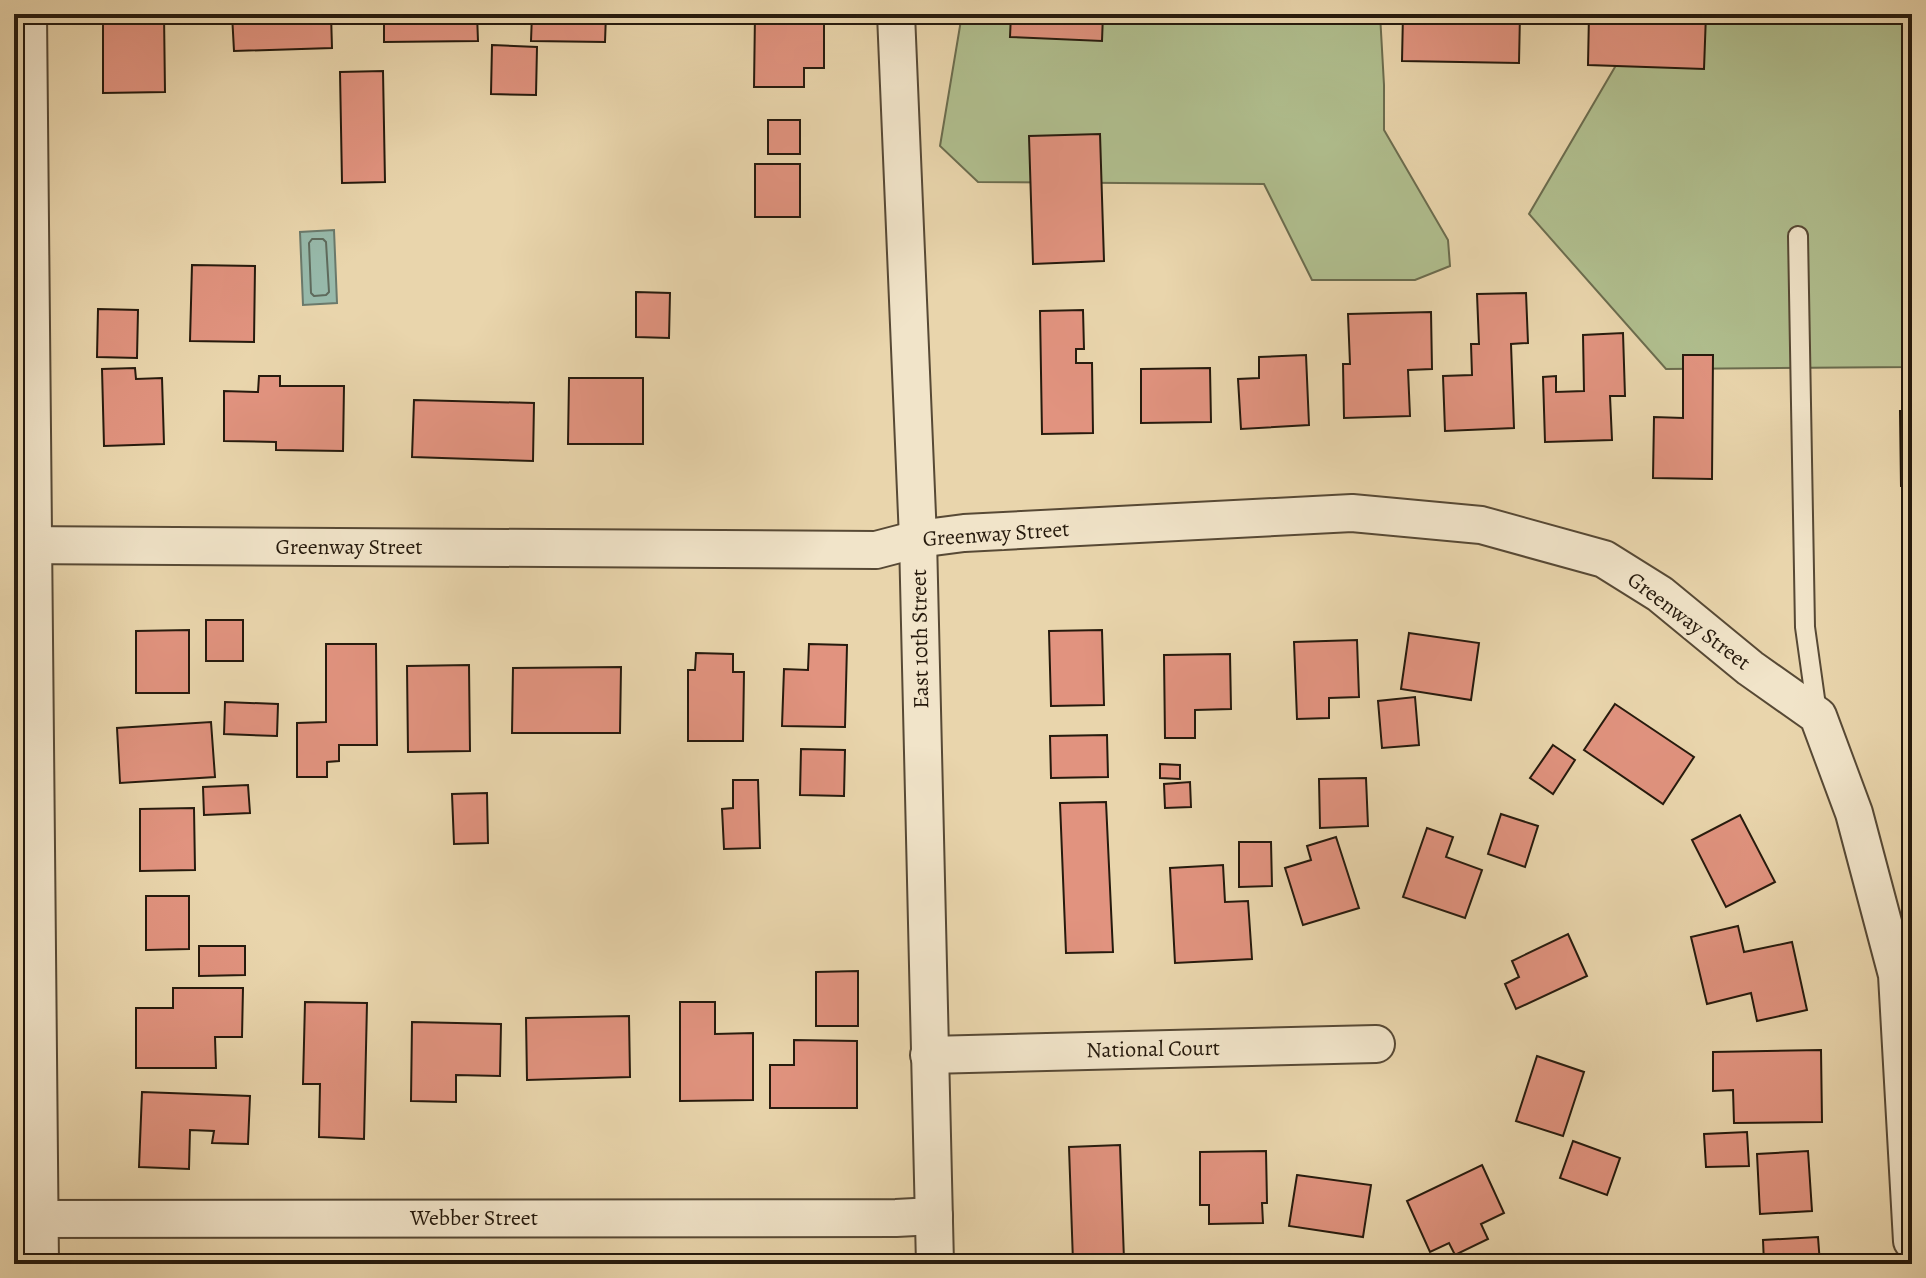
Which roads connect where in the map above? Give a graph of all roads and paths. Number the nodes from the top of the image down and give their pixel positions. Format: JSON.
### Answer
{"nodes":[{"id":1,"x":28,"y":14,"type":"edge"},
{"id":2,"x":896,"y":14,"type":"edge"},
{"id":3,"x":1798,"y":236,"type":"dead end"},
{"id":4,"x":918,"y":539,"type":"junction"},
{"id":5,"x":24,"y":545,"type":"edge"},
{"id":6,"x":1818,"y":716,"type":"junction"},
{"id":7,"x":1376,"y":1044,"type":"dead end"},
{"id":8,"x":929,"y":1055,"type":"junction"},
{"id":9,"x":934,"y":1216,"type":"junction"},
{"id":10,"x":27,"y":1219,"type":"edge"},
{"id":11,"x":1912,"y":1241,"type":"edge"},
{"id":12,"x":40,"y":1264,"type":"edge"},
{"id":13,"x":935,"y":1264,"type":"edge"}],
"edges":[{"from":1,"to":5,"type":"street"},
{"from":2,"to":4,"type":"street","name":"East 10th Street"},
{"from":3,"to":6,"type":"lane"},
{"from":4,"to":5,"type":"street","name":"Greenway Street"},
{"from":4,"to":6,"type":"street","name":"Greenway Street"},
{"from":4,"to":8,"type":"street","name":"East 10th Street"},
{"from":5,"to":10,"type":"street"},
{"from":6,"to":11,"type":"street"},
{"from":7,"to":8,"type":"street","name":"National Court"},
{"from":8,"to":9,"type":"street","name":"East 10th Street"},
{"from":9,"to":10,"type":"street","name":"Webber Street"},
{"from":9,"to":13,"type":"street","name":"East 10th Street"},
{"from":10,"to":12,"type":"street"}]}
